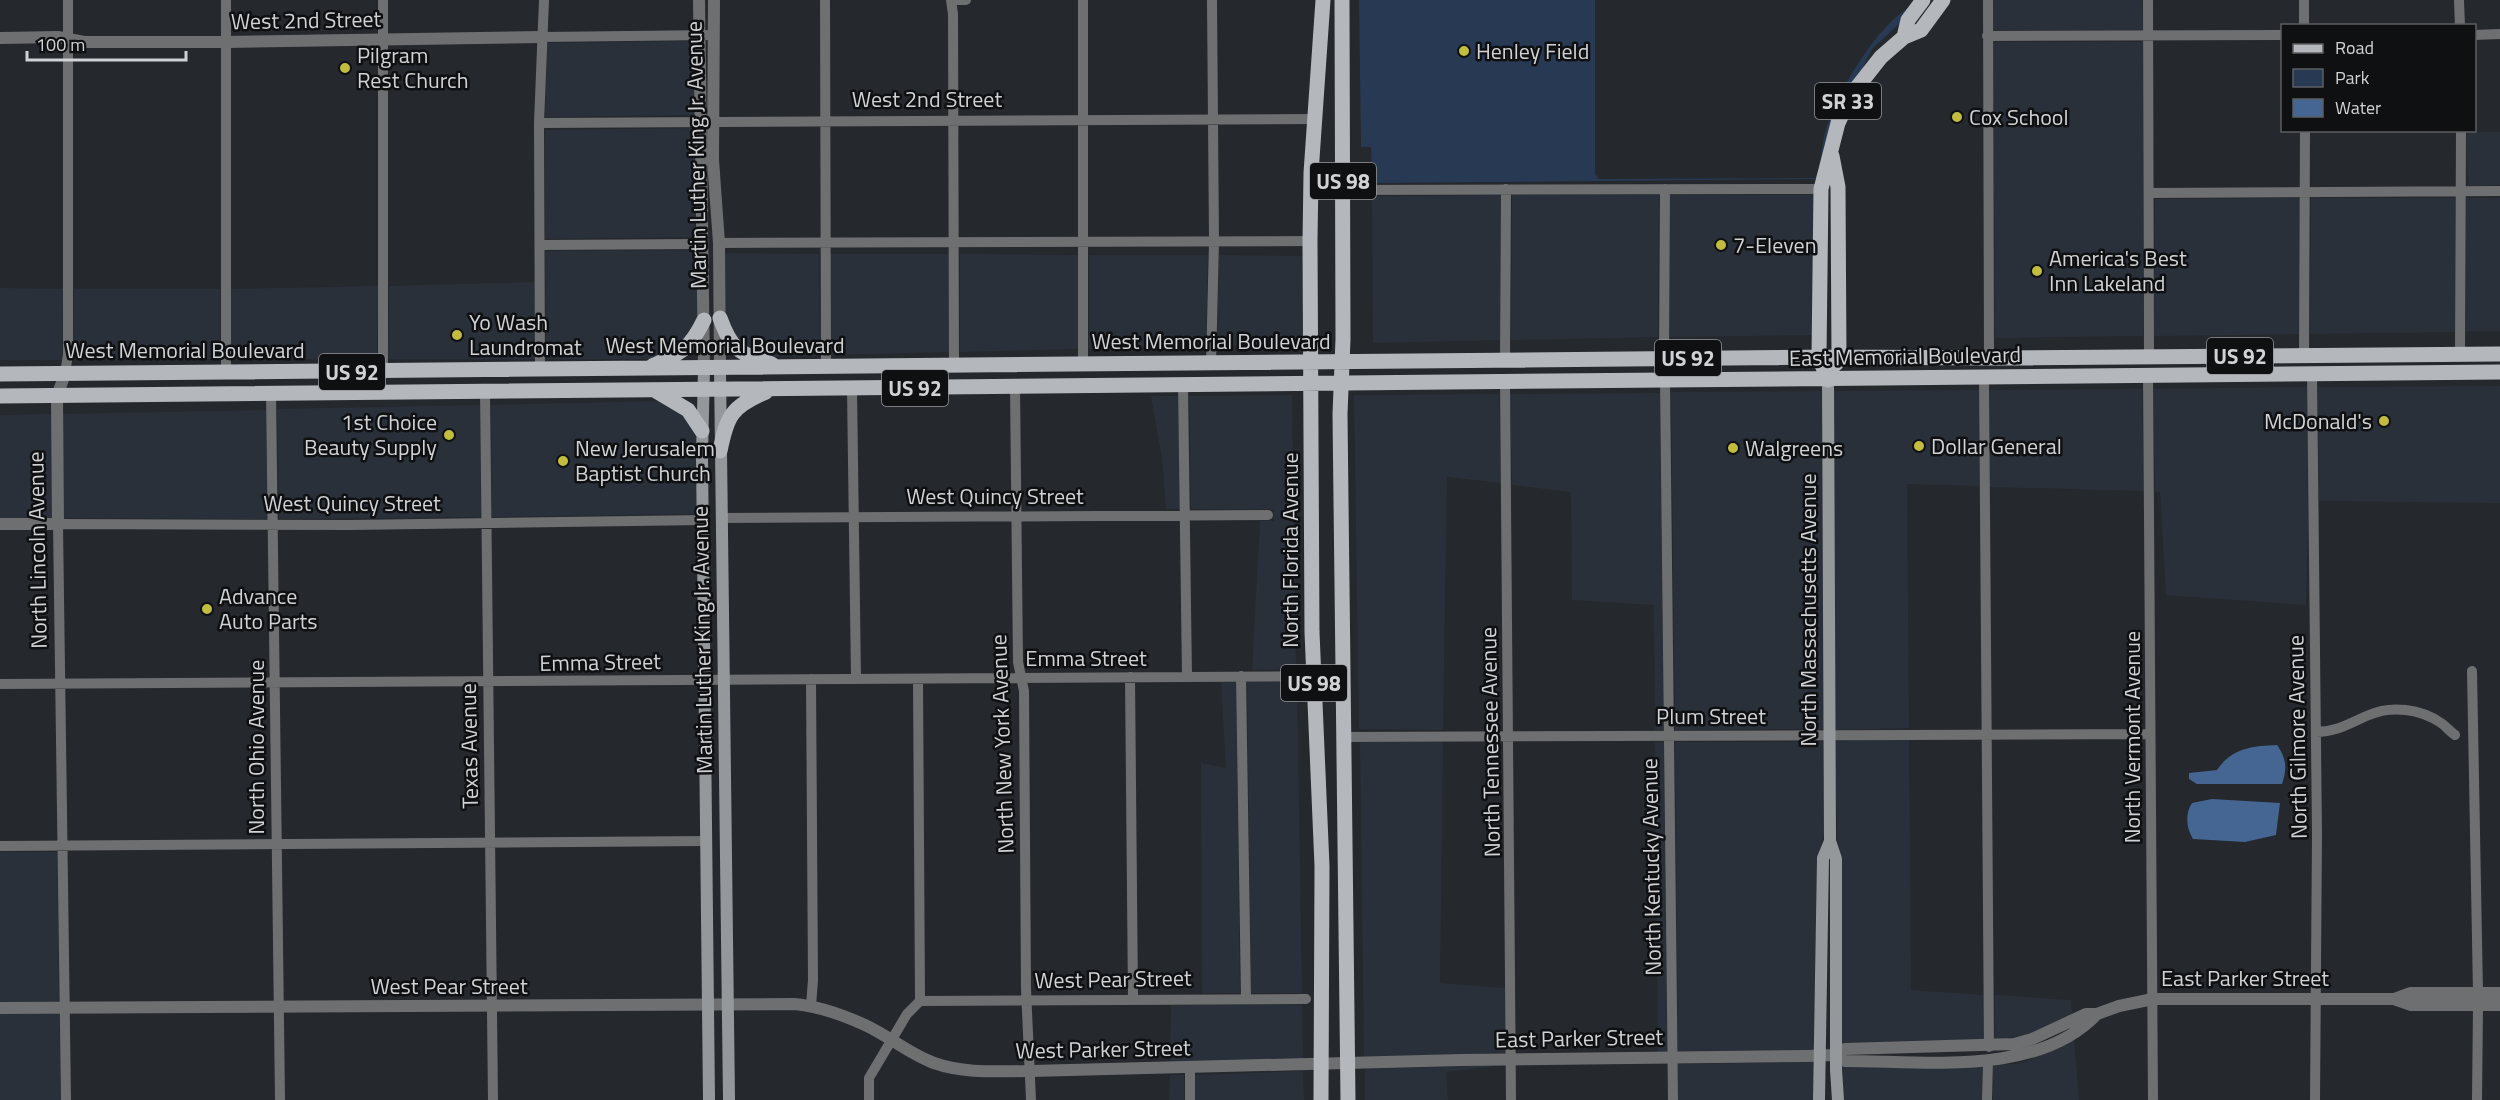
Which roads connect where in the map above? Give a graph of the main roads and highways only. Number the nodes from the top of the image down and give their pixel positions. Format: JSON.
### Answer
{"nodes":[{"id":1,"x":1324,"y":0,"type":"edge"},
{"id":2,"x":1342,"y":0,"type":"edge"},
{"id":3,"x":1923,"y":0,"type":"edge"},
{"id":4,"x":1943,"y":0,"type":"edge"},
{"id":5,"x":1904,"y":37,"type":"junction"},
{"id":6,"x":1831,"y":153,"type":"junction"},
{"id":7,"x":1343,"y":226,"type":"junction"},
{"id":8,"x":720,"y":318,"type":"road end"},
{"id":9,"x":704,"y":320,"type":"road end"},
{"id":10,"x":2403,"y":353,"type":"junction"},
{"id":11,"x":2500,"y":354,"type":"edge"},
{"id":12,"x":2304,"y":355,"type":"junction"},
{"id":13,"x":1819,"y":357,"type":"junction"},
{"id":14,"x":1839,"y":357,"type":"junction"},
{"id":15,"x":1311,"y":363,"type":"junction"},
{"id":16,"x":1342,"y":363,"type":"junction"},
{"id":17,"x":783,"y":367,"type":"junction"},
{"id":18,"x":646,"y":369,"type":"junction"},
{"id":19,"x":704,"y":369,"type":"junction"},
{"id":20,"x":720,"y":369,"type":"junction"},
{"id":21,"x":382,"y":371,"type":"junction"},
{"id":22,"x":2500,"y":372,"type":"edge"},
{"id":23,"x":2243,"y":373,"type":"junction"},
{"id":24,"x":0,"y":374,"type":"edge"},
{"id":25,"x":2312,"y":374,"type":"junction"},
{"id":26,"x":1827,"y":380,"type":"junction"},
{"id":27,"x":1341,"y":384,"type":"junction"},
{"id":28,"x":1311,"y":385,"type":"junction"},
{"id":29,"x":703,"y":389,"type":"junction"},
{"id":30,"x":719,"y":389,"type":"junction"},
{"id":31,"x":773,"y":389,"type":"junction"},
{"id":32,"x":654,"y":390,"type":"junction"},
{"id":33,"x":344,"y":393,"type":"junction"},
{"id":34,"x":0,"y":396,"type":"edge"},
{"id":35,"x":702,"y":431,"type":"junction"},
{"id":36,"x":720,"y":451,"type":"junction"},
{"id":37,"x":1830,"y":841,"type":"junction"},
{"id":38,"x":709,"y":1100,"type":"edge"},
{"id":39,"x":729,"y":1100,"type":"edge"},
{"id":40,"x":1321,"y":1100,"type":"edge"},
{"id":41,"x":1348,"y":1100,"type":"edge"},
{"id":42,"x":1819,"y":1100,"type":"edge"},
{"id":43,"x":1838,"y":1100,"type":"edge"}],
"edges":[{"from":1,"to":7,"type":"main road"},
{"from":1,"to":15,"type":"main road","name":"North Florida Avenue","number":"US 98"},
{"from":2,"to":7,"type":"main road","number":"US 98"},
{"from":3,"to":5,"type":"main road","number":"SR 33"},
{"from":4,"to":5,"type":"main road","number":"SR 33"},
{"from":5,"to":6,"type":"main road","number":"SR 33"},
{"from":6,"to":13,"type":"main road","number":"SR 33"},
{"from":6,"to":14,"type":"main road","number":"SR 33"},
{"from":7,"to":16,"type":"main road","number":"US 98"},
{"from":8,"to":17,"type":"main road"},
{"from":9,"to":18,"type":"main road"},
{"from":10,"to":11,"type":"main road","name":"East Memorial Boulevard","number":"US 92"},
{"from":10,"to":12,"type":"main road","name":"East Memorial Boulevard","number":"US 92"},
{"from":10,"to":25,"type":"main road"},
{"from":12,"to":14,"type":"main road","name":"East Memorial Boulevard","number":"US 92"},
{"from":12,"to":23,"type":"main road"},
{"from":13,"to":14,"type":"main road","name":"East Memorial Boulevard","number":"US 92"},
{"from":13,"to":16,"type":"main road","name":"East Memorial Boulevard","number":"US 92"},
{"from":13,"to":26,"type":"main road","number":"SR 33"},
{"from":14,"to":26,"type":"main road","number":"SR 33"},
{"from":15,"to":16,"type":"main road","name":"West Memorial Boulevard","number":"US 92"},
{"from":15,"to":17,"type":"main road","name":"West Memorial Boulevard","number":"US 92"},
{"from":15,"to":28,"type":"main road","name":"North Florida Avenue","number":"US 98"},
{"from":16,"to":27,"type":"main road","number":"US 98"},
{"from":17,"to":20,"type":"main road","name":"West Memorial Boulevard","number":"US 92"},
{"from":18,"to":19,"type":"main road","name":"West Memorial Boulevard","number":"US 92"},
{"from":18,"to":21,"type":"main road","name":"West Memorial Boulevard","number":"US 92"},
{"from":19,"to":20,"type":"main road","name":"West Memorial Boulevard","number":"US 92"},
{"from":19,"to":29,"type":"main road","name":"Martin Luther King Jr. Avenue"},
{"from":20,"to":30,"type":"main road","name":"Martin Luther King Jr. Avenue"},
{"from":21,"to":24,"type":"main road","name":"West Memorial Boulevard","number":"US 92"},
{"from":21,"to":33,"type":"main road"},
{"from":22,"to":25,"type":"main road","name":"East Memorial Boulevard","number":"US 92"},
{"from":23,"to":25,"type":"main road","name":"East Memorial Boulevard","number":"US 92"},
{"from":23,"to":26,"type":"main road","name":"East Memorial Boulevard","number":"US 92"},
{"from":26,"to":27,"type":"main road","name":"East Memorial Boulevard","number":"US 92"},
{"from":26,"to":37,"type":"main road","name":"North Massachusetts Avenue"},
{"from":27,"to":28,"type":"main road","name":"East Memorial Boulevard","number":"US 92"},
{"from":27,"to":41,"type":"main road","number":"US 98"},
{"from":28,"to":31,"type":"main road","name":"West Memorial Boulevard","number":"US 92"},
{"from":28,"to":40,"type":"main road","name":"North Florida Avenue","number":"US 98"},
{"from":29,"to":30,"type":"main road","name":"West Memorial Boulevard","number":"US 92"},
{"from":29,"to":32,"type":"main road","name":"West Memorial Boulevard","number":"US 92"},
{"from":29,"to":35,"type":"main road","name":"Martin Luther King Jr. Avenue"},
{"from":30,"to":31,"type":"main road","name":"West Memorial Boulevard","number":"US 92"},
{"from":30,"to":36,"type":"main road","name":"Martin Luther King Jr. Avenue"},
{"from":31,"to":36,"type":"main road"},
{"from":32,"to":33,"type":"main road","name":"West Memorial Boulevard","number":"US 92"},
{"from":32,"to":35,"type":"main road"},
{"from":33,"to":34,"type":"main road","name":"West Memorial Boulevard","number":"US 92"},
{"from":35,"to":38,"type":"main road","name":"Martin Luther King Jr. Avenue"},
{"from":36,"to":39,"type":"main road","name":"Martin Luther King Jr. Avenue"},
{"from":37,"to":42,"type":"main road","name":"North Massachusetts Avenue"},
{"from":37,"to":43,"type":"main road","name":"North Massachusetts Avenue"}]}
